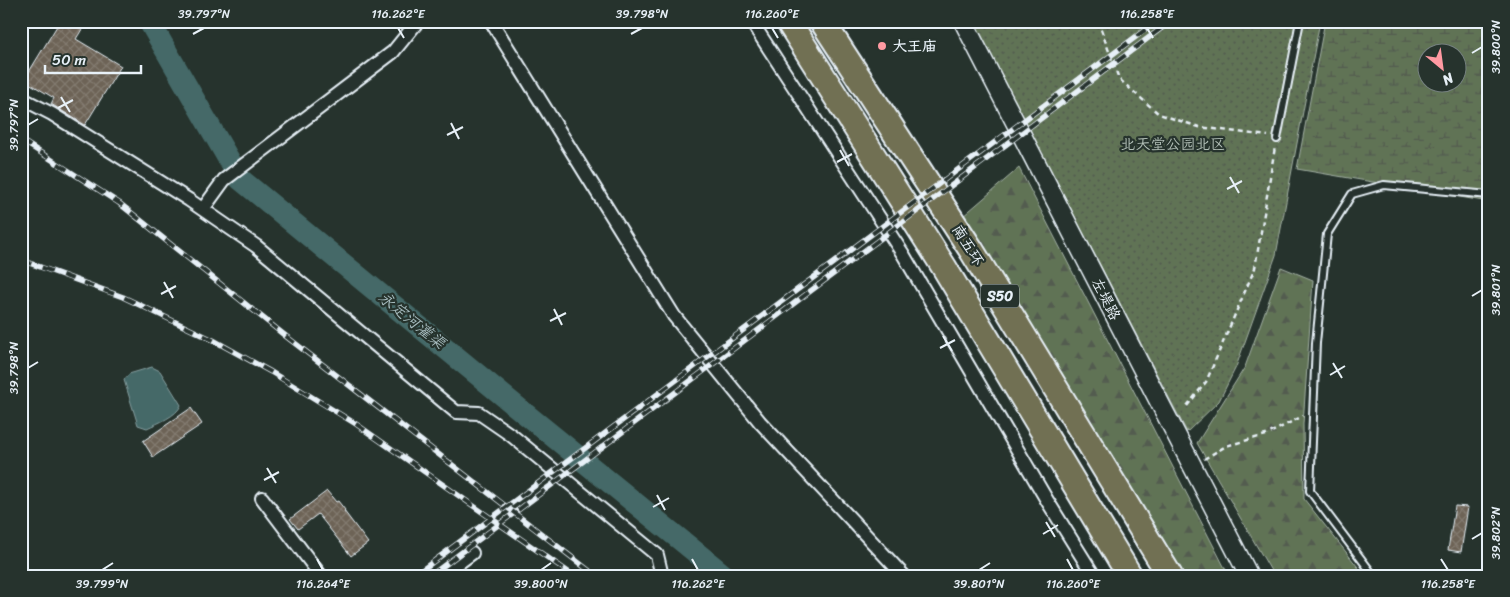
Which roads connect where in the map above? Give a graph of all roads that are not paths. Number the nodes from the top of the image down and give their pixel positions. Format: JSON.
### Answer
{"nodes":[{"id":1,"x":418,"y":21,"type":"edge"},
{"id":2,"x":491,"y":21,"type":"edge"},
{"id":3,"x":750,"y":21,"type":"edge"},
{"id":4,"x":788,"y":21,"type":"edge"},
{"id":5,"x":822,"y":21,"type":"edge"},
{"id":6,"x":963,"y":21,"type":"edge"},
{"id":7,"x":1300,"y":21,"type":"edge"},
{"id":8,"x":21,"y":98,"type":"edge"},
{"id":9,"x":1276,"y":139,"type":"road end"},
{"id":10,"x":1489,"y":195,"type":"edge"},
{"id":11,"x":203,"y":209,"type":"junction"},
{"id":12,"x":262,"y":498,"type":"dead end"},
{"id":13,"x":472,"y":553,"type":"dead end"},
{"id":14,"x":322,"y":576,"type":"edge"},
{"id":15,"x":440,"y":576,"type":"edge"},
{"id":16,"x":662,"y":576,"type":"edge"},
{"id":17,"x":904,"y":576,"type":"edge"},
{"id":18,"x":1094,"y":576,"type":"edge"},
{"id":19,"x":1130,"y":576,"type":"edge"},
{"id":20,"x":1170,"y":576,"type":"edge"},
{"id":21,"x":1249,"y":576,"type":"edge"},
{"id":22,"x":1374,"y":576,"type":"edge"}],
"edges":[{"from":1,"to":11,"type":"street"},
{"from":2,"to":17,"type":"street"},
{"from":3,"to":18,"type":"street"},
{"from":4,"to":19,"type":"highway","number":"S50"},
{"from":5,"to":20,"type":"highway","name":"南五环","number":"S50"},
{"from":6,"to":21,"type":"main road","name":"左堤路"},
{"from":7,"to":9,"type":"lane"},
{"from":8,"to":11,"type":"street"},
{"from":10,"to":22,"type":"lane"},
{"from":11,"to":16,"type":"street"},
{"from":12,"to":14,"type":"street"},
{"from":13,"to":15,"type":"street"}]}
